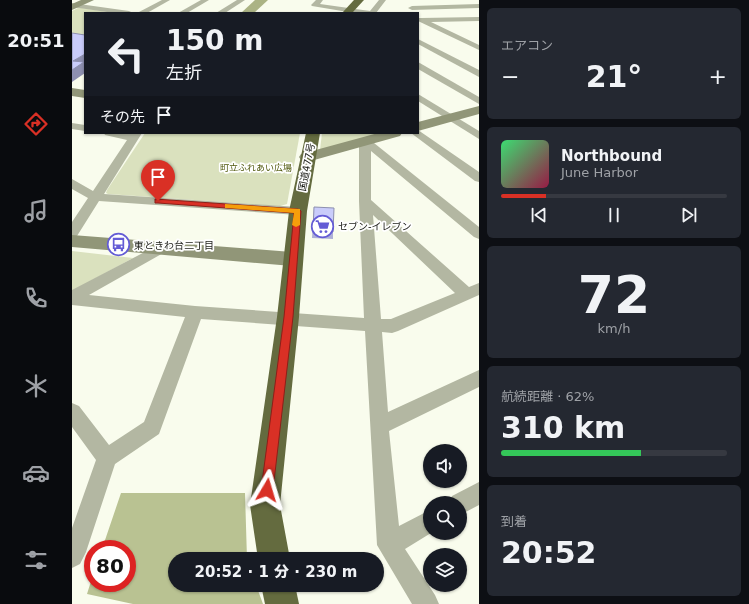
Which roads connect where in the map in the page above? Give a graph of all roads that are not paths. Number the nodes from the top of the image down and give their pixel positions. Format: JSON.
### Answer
{"nodes":[{"id":1,"x":89,"y":0,"type":"edge"},
{"id":2,"x":167,"y":0,"type":"edge"},
{"id":3,"x":206,"y":0,"type":"edge"},
{"id":4,"x":242,"y":0,"type":"edge"},
{"id":5,"x":320,"y":0,"type":"edge"},
{"id":6,"x":360,"y":0,"type":"edge"},
{"id":7,"x":383,"y":0,"type":"edge"},
{"id":8,"x":417,"y":0,"type":"edge"},
{"id":9,"x":124,"y":3,"type":"dead end"},
{"id":10,"x":452,"y":3,"type":"edge"},
{"id":11,"x":73,"y":6,"type":"edge"},
{"id":12,"x":479,"y":6,"type":"edge"},
{"id":13,"x":110,"y":10,"type":"junction"},
{"id":14,"x":410,"y":10,"type":"edge"},
{"id":15,"x":123,"y":12,"type":"edge"},
{"id":16,"x":143,"y":12,"type":"edge"},
{"id":17,"x":184,"y":12,"type":"edge"},
{"id":18,"x":222,"y":12,"type":"edge"},
{"id":19,"x":348,"y":12,"type":"edge"},
{"id":20,"x":373,"y":12,"type":"edge"},
{"id":21,"x":461,"y":19,"type":"junction"},
{"id":22,"x":479,"y":19,"type":"edge"},
{"id":23,"x":419,"y":20,"type":"edge"},
{"id":24,"x":479,"y":27,"type":"edge"},
{"id":25,"x":419,"y":42,"type":"edge"},
{"id":26,"x":478,"y":48,"type":"edge"},
{"id":27,"x":443,"y":54,"type":"junction"},
{"id":28,"x":423,"y":60,"type":"edge"},
{"id":29,"x":479,"y":74,"type":"edge"},
{"id":30,"x":72,"y":92,"type":"edge"},
{"id":31,"x":84,"y":94,"type":"edge"},
{"id":32,"x":419,"y":98,"type":"edge"},
{"id":33,"x":479,"y":101,"type":"edge"},
{"id":34,"x":479,"y":110,"type":"edge"},
{"id":35,"x":451,"y":118,"type":"junction"},
{"id":36,"x":72,"y":126,"type":"edge"},
{"id":37,"x":419,"y":127,"type":"edge"},
{"id":38,"x":84,"y":128,"type":"edge"},
{"id":39,"x":122,"y":134,"type":"edge"},
{"id":40,"x":313,"y":134,"type":"edge"},
{"id":41,"x":390,"y":134,"type":"edge"},
{"id":42,"x":417,"y":134,"type":"edge"},
{"id":43,"x":136,"y":135,"type":"edge"},
{"id":44,"x":479,"y":136,"type":"edge"},
{"id":45,"x":366,"y":141,"type":"junction"},
{"id":46,"x":307,"y":157,"type":"junction"},
{"id":47,"x":479,"y":178,"type":"edge"},
{"id":48,"x":72,"y":183,"type":"edge"},
{"id":49,"x":96,"y":196,"type":"junction"},
{"id":50,"x":365,"y":201,"type":"junction"},
{"id":51,"x":298,"y":211,"type":"junction"},
{"id":52,"x":72,"y":233,"type":"edge"},
{"id":53,"x":479,"y":234,"type":"edge"},
{"id":54,"x":72,"y":241,"type":"edge"},
{"id":55,"x":160,"y":249,"type":"junction"},
{"id":56,"x":292,"y":259,"type":"junction"},
{"id":57,"x":473,"y":291,"type":"edge"},
{"id":58,"x":72,"y":298,"type":"edge"},
{"id":59,"x":195,"y":312,"type":"junction"},
{"id":60,"x":288,"y":317,"type":"junction"},
{"id":61,"x":374,"y":325,"type":"junction"},
{"id":62,"x":479,"y":378,"type":"edge"},
{"id":63,"x":72,"y":412,"type":"edge"},
{"id":64,"x":379,"y":426,"type":"junction"},
{"id":65,"x":108,"y":458,"type":"junction"},
{"id":66,"x":479,"y":493,"type":"edge"},
{"id":67,"x":467,"y":500,"type":"edge"},
{"id":68,"x":423,"y":525,"type":"edge"},
{"id":69,"x":389,"y":545,"type":"junction"},
{"id":70,"x":273,"y":552,"type":"edge"},
{"id":71,"x":72,"y":556,"type":"edge"},
{"id":72,"x":279,"y":592,"type":"edge"},
{"id":73,"x":282,"y":604,"type":"edge"},
{"id":74,"x":426,"y":604,"type":"edge"}],
"edges":[{"from":1,"to":11,"type":"street"},
{"from":2,"to":16,"type":"street"},
{"from":3,"to":17,"type":"street"},
{"from":4,"to":18,"type":"street"},
{"from":5,"to":19,"type":"street"},
{"from":6,"to":19,"type":"highway"},
{"from":7,"to":20,"type":"street"},
{"from":8,"to":14,"type":"street"},
{"from":9,"to":13,"type":"street"},
{"from":10,"to":12,"type":"street"},
{"from":10,"to":14,"type":"street"},
{"from":11,"to":13,"type":"street"},
{"from":13,"to":15,"type":"street"},
{"from":21,"to":22,"type":"street"},
{"from":21,"to":23,"type":"street"},
{"from":21,"to":24,"type":"street"},
{"from":23,"to":26,"type":"street"},
{"from":25,"to":27,"type":"street"},
{"from":26,"to":27,"type":"street"},
{"from":27,"to":28,"type":"street"},
{"from":27,"to":29,"type":"street"},
{"from":28,"to":33,"type":"street"},
{"from":30,"to":31,"type":"street"},
{"from":32,"to":35,"type":"street"},
{"from":34,"to":35,"type":"street"},
{"from":35,"to":37,"type":"street"},
{"from":35,"to":44,"type":"street"},
{"from":36,"to":38,"type":"street"},
{"from":39,"to":43,"type":"street"},
{"from":40,"to":46,"type":"highway","name":"国道477号"},
{"from":41,"to":45,"type":"street"},
{"from":42,"to":47,"type":"street"},
{"from":43,"to":49,"type":"street"},
{"from":45,"to":46,"type":"street"},
{"from":45,"to":50,"type":"street"},
{"from":45,"to":53,"type":"street"},
{"from":46,"to":51,"type":"highway","name":"国道477号"},
{"from":48,"to":49,"type":"street"},
{"from":49,"to":51,"type":"street"},
{"from":49,"to":52,"type":"street"},
{"from":50,"to":57,"type":"street"},
{"from":50,"to":61,"type":"street"},
{"from":51,"to":56,"type":"highway","name":"国道477号"},
{"from":54,"to":55,"type":"street"},
{"from":55,"to":56,"type":"street"},
{"from":55,"to":58,"type":"street"},
{"from":56,"to":60,"type":"highway","name":"国道477号"},
{"from":57,"to":61,"type":"street"},
{"from":58,"to":59,"type":"street"},
{"from":59,"to":60,"type":"street"},
{"from":59,"to":65,"type":"street"},
{"from":60,"to":61,"type":"street"},
{"from":60,"to":70,"type":"highway","name":"国道477号"},
{"from":61,"to":64,"type":"street"},
{"from":62,"to":64,"type":"street"},
{"from":63,"to":65,"type":"street"},
{"from":64,"to":69,"type":"street"},
{"from":65,"to":71,"type":"street"},
{"from":66,"to":67,"type":"street"},
{"from":68,"to":69,"type":"street"},
{"from":69,"to":74,"type":"street"},
{"from":72,"to":73,"type":"highway"}]}
